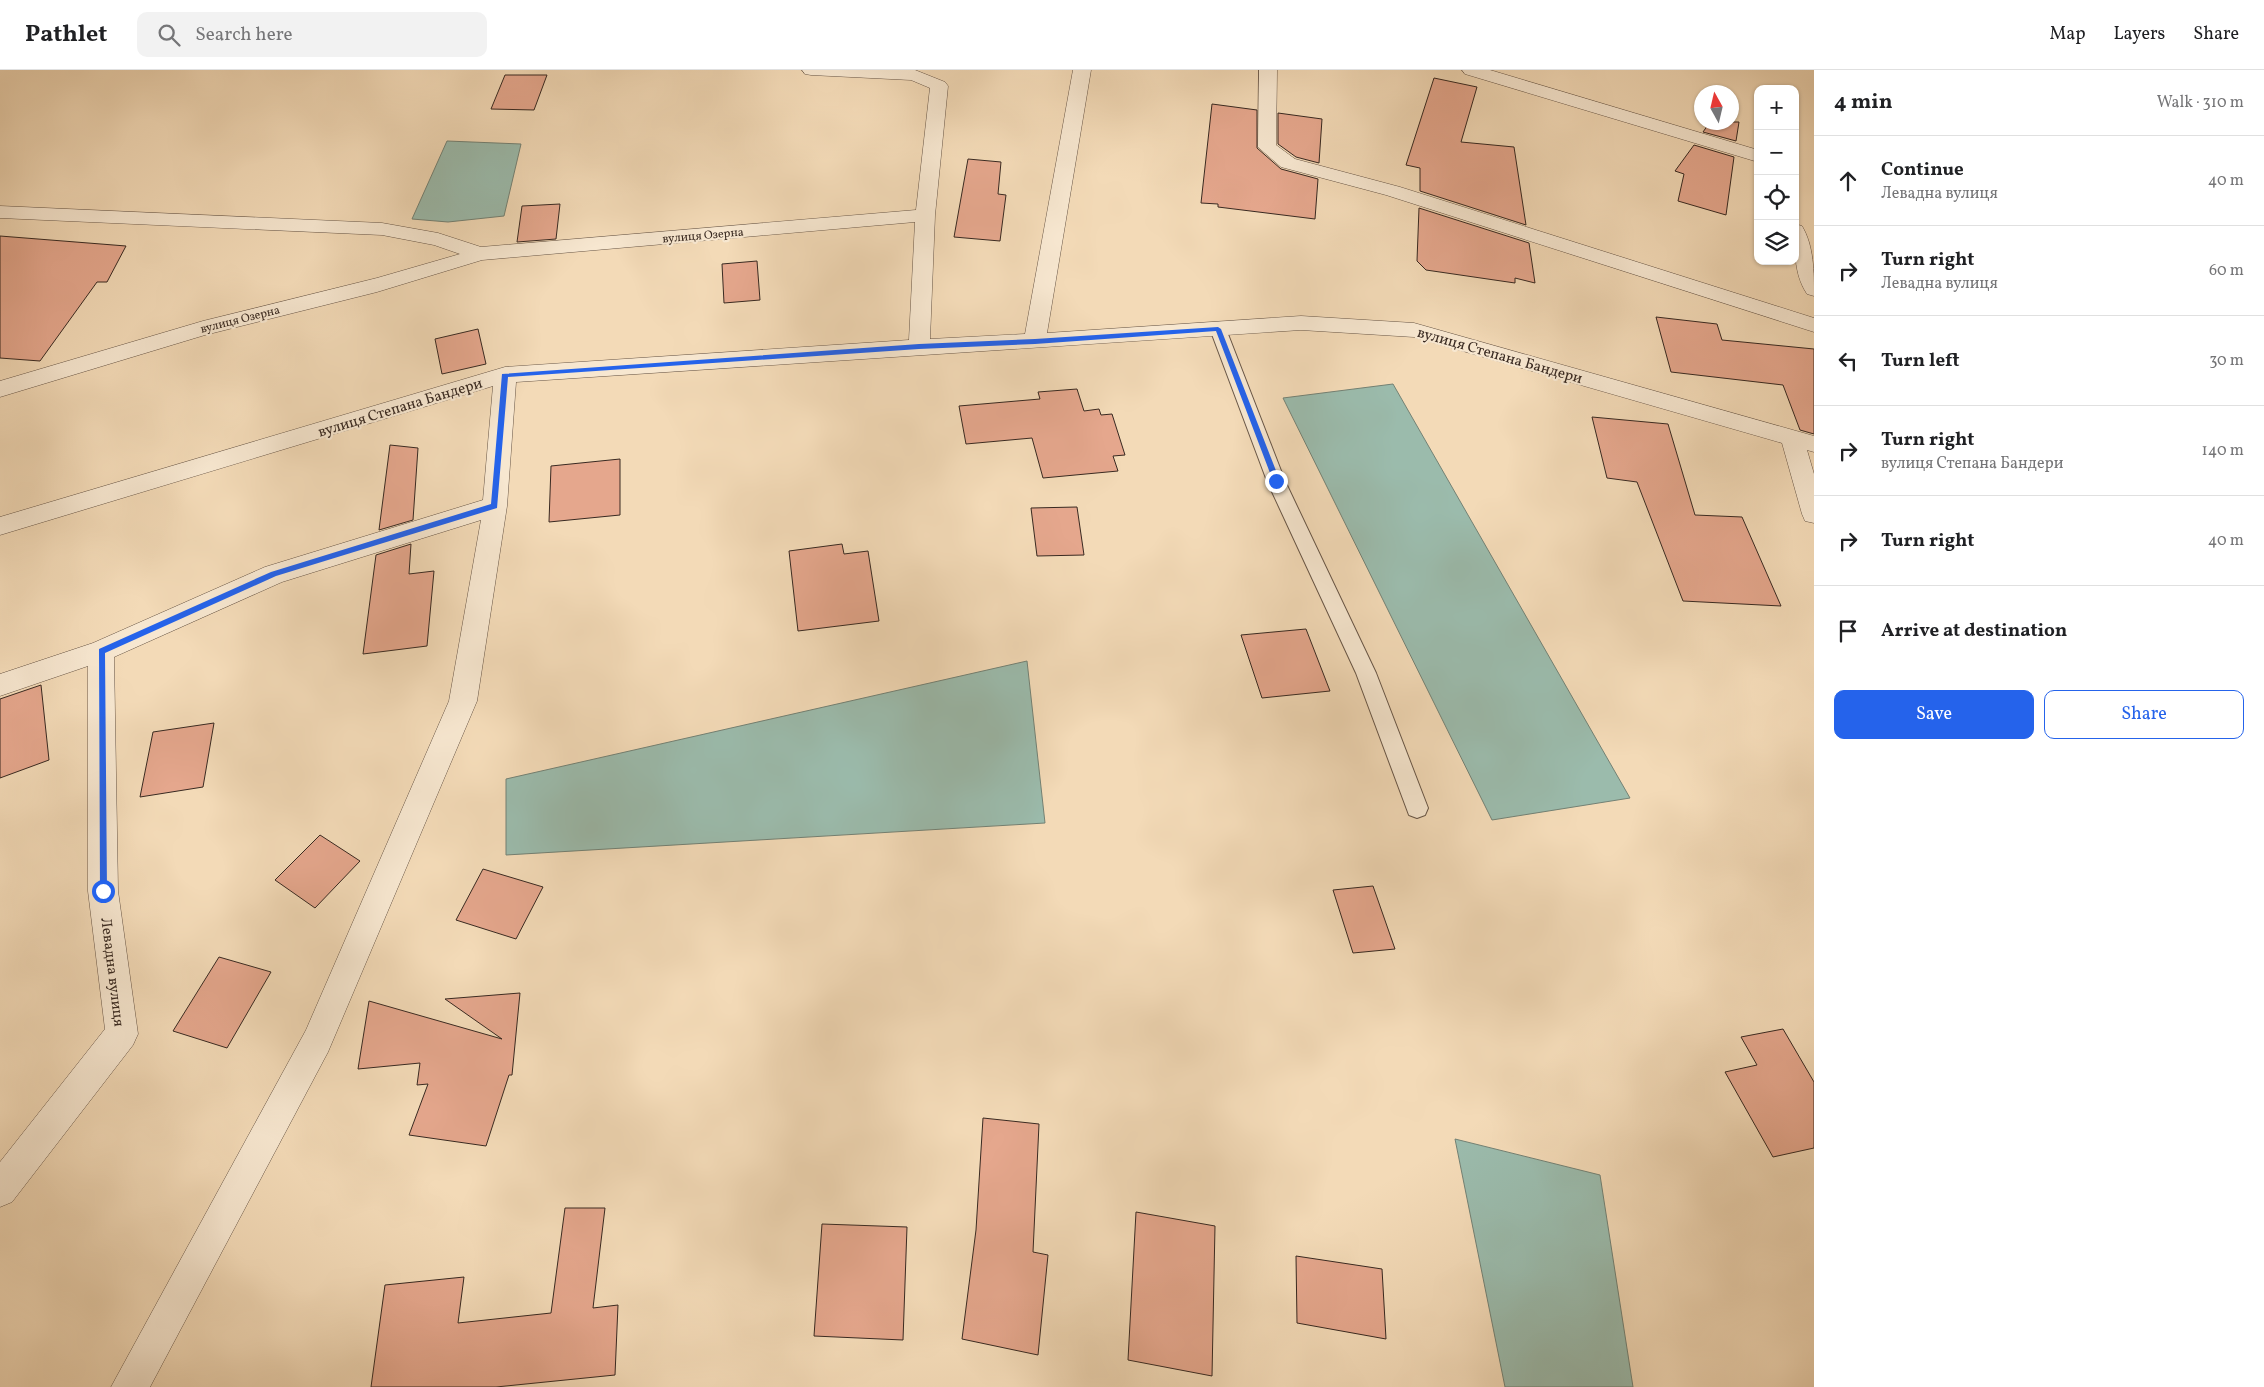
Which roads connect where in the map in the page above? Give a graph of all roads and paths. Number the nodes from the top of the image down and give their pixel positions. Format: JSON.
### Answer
{"nodes":[{"id":1,"x":811,"y":70,"type":"edge"},
{"id":2,"x":1082,"y":70,"type":"edge"},
{"id":3,"x":1268,"y":70,"type":"edge"},
{"id":4,"x":1470,"y":70,"type":"edge"},
{"id":5,"x":1754,"y":155,"type":"edge"},
{"id":6,"x":0,"y":212,"type":"edge"},
{"id":7,"x":925,"y":215,"type":"junction"},
{"id":8,"x":1799,"y":243,"type":"edge"},
{"id":9,"x":480,"y":254,"type":"junction"},
{"id":10,"x":1814,"y":290,"type":"edge"},
{"id":11,"x":1814,"y":325,"type":"edge"},
{"id":12,"x":1218,"y":329,"type":"junction"},
{"id":13,"x":1035,"y":341,"type":"junction"},
{"id":14,"x":919,"y":346,"type":"junction"},
{"id":15,"x":505,"y":375,"type":"junction"},
{"id":16,"x":0,"y":389,"type":"edge"},
{"id":17,"x":1803,"y":442,"type":"edge"},
{"id":18,"x":495,"y":506,"type":"junction"},
{"id":19,"x":1814,"y":514,"type":"edge"},
{"id":20,"x":0,"y":526,"type":"edge"},
{"id":21,"x":101,"y":651,"type":"junction"},
{"id":22,"x":0,"y":685,"type":"edge"},
{"id":23,"x":1417,"y":808,"type":"dead end"},
{"id":24,"x":0,"y":1190,"type":"edge"},
{"id":25,"x":130,"y":1387,"type":"edge"}],
"edges":[{"from":1,"to":7,"type":"street"},
{"from":2,"to":13,"type":"street"},
{"from":3,"to":11,"type":"street"},
{"from":4,"to":5,"type":"street"},
{"from":6,"to":9,"type":"street","name":"вулиця Озерна"},
{"from":7,"to":9,"type":"street","name":"вулиця Озерна"},
{"from":7,"to":14,"type":"street"},
{"from":8,"to":10,"type":"street"},
{"from":9,"to":16,"type":"street","name":"вулиця Озерна"},
{"from":12,"to":13,"type":"street","name":"вулиця Степана Бандери"},
{"from":12,"to":17,"type":"street","name":"вулиця Степана Бандери"},
{"from":12,"to":23,"type":"lane"},
{"from":13,"to":14,"type":"street","name":"вулиця Степана Бандери"},
{"from":14,"to":15,"type":"street","name":"вулиця Степана Бандери"},
{"from":15,"to":18,"type":"street"},
{"from":15,"to":20,"type":"street","name":"вулиця Степана Бандери"},
{"from":17,"to":19,"type":"street"},
{"from":18,"to":21,"type":"street"},
{"from":18,"to":25,"type":"street"},
{"from":21,"to":22,"type":"street"},
{"from":21,"to":24,"type":"street","name":"Левадна вулиця"}]}
